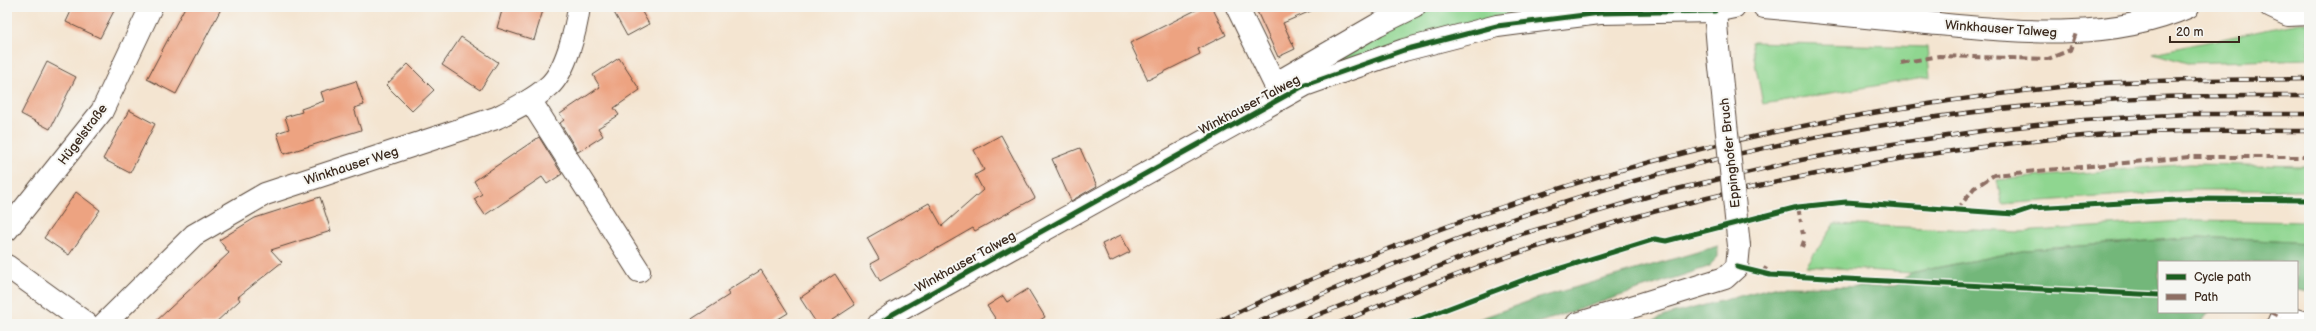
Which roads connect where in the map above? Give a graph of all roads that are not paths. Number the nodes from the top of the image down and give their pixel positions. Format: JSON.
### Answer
{"nodes":[{"id":1,"x":151,"y":7,"type":"edge"},
{"id":2,"x":579,"y":7,"type":"edge"},
{"id":3,"x":1237,"y":7,"type":"edge"},
{"id":4,"x":1414,"y":7,"type":"edge"},
{"id":5,"x":1764,"y":7,"type":"edge"},
{"id":6,"x":2188,"y":7,"type":"edge"},
{"id":7,"x":2271,"y":7,"type":"edge"},
{"id":8,"x":1724,"y":9,"type":"edge"},
{"id":9,"x":2309,"y":14,"type":"edge"},
{"id":10,"x":1278,"y":91,"type":"junction"},
{"id":11,"x":530,"y":100,"type":"junction"},
{"id":12,"x":7,"y":230,"type":"edge"},
{"id":13,"x":7,"y":266,"type":"edge"},
{"id":14,"x":639,"y":271,"type":"dead end"},
{"id":15,"x":2280,"y":321,"type":"edge"},
{"id":16,"x":2307,"y":323,"type":"edge"},
{"id":17,"x":87,"y":324,"type":"edge"},
{"id":18,"x":104,"y":324,"type":"edge"},
{"id":19,"x":879,"y":324,"type":"edge"},
{"id":20,"x":1577,"y":324,"type":"edge"}],
"edges":[{"from":1,"to":12,"type":"street","name":"Hügelstraße"},
{"from":2,"to":11,"type":"street","name":"Winkhauser Weg"},
{"from":3,"to":10,"type":"street","name":"Winkhauser Talweg"},
{"from":4,"to":10,"type":"street","name":"Winkhauser Talweg"},
{"from":5,"to":6,"type":"street","name":"Winkhauser Talweg"},
{"from":7,"to":9,"type":"street"},
{"from":8,"to":10,"type":"street","name":"Winkhauser Talweg"},
{"from":8,"to":20,"type":"street","name":"Eppinghofer Bruch","bridge":true},
{"from":10,"to":19,"type":"street","name":"Winkhauser Talweg"},
{"from":11,"to":14,"type":"street"},
{"from":11,"to":18,"type":"street","name":"Winkhauser Weg"},
{"from":13,"to":17,"type":"street"},
{"from":15,"to":16,"type":"street"}]}
